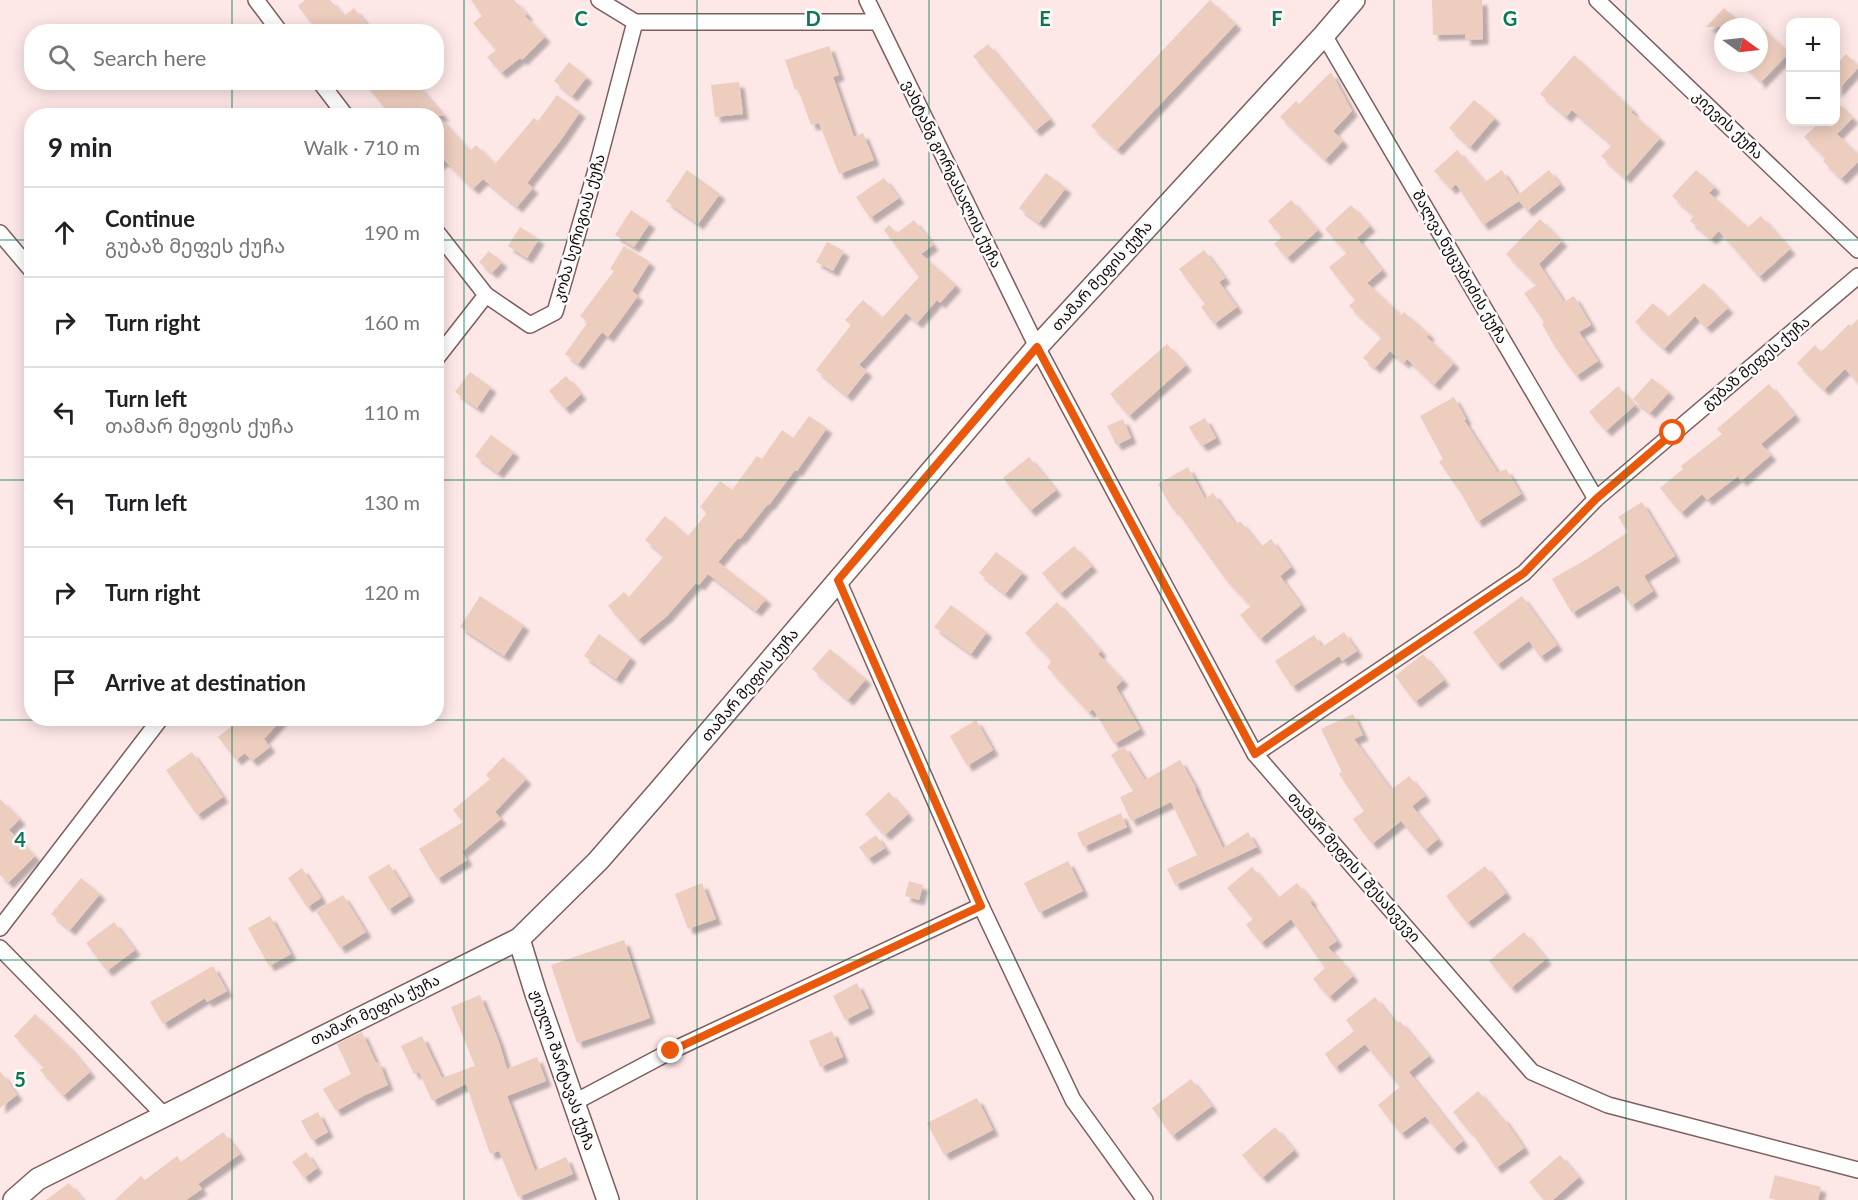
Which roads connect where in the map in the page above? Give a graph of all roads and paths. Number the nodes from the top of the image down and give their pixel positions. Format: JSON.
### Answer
{"nodes":[{"id":1,"x":256,"y":0,"type":"edge"},
{"id":2,"x":599,"y":0,"type":"edge"},
{"id":3,"x":867,"y":0,"type":"edge"},
{"id":4,"x":1354,"y":0,"type":"edge"},
{"id":5,"x":1597,"y":0,"type":"edge"},
{"id":6,"x":635,"y":22,"type":"junction"},
{"id":7,"x":877,"y":22,"type":"junction"},
{"id":8,"x":274,"y":24,"type":"edge"},
{"id":9,"x":1324,"y":35,"type":"junction"},
{"id":10,"x":326,"y":90,"type":"edge"},
{"id":11,"x":340,"y":108,"type":"edge"},
{"id":12,"x":0,"y":233,"type":"edge"},
{"id":13,"x":444,"y":241,"type":"edge"},
{"id":14,"x":1858,"y":250,"type":"edge"},
{"id":15,"x":24,"y":262,"type":"edge"},
{"id":16,"x":1858,"y":276,"type":"edge"},
{"id":17,"x":486,"y":295,"type":"junction"},
{"id":18,"x":1037,"y":347,"type":"junction"},
{"id":19,"x":444,"y":349,"type":"edge"},
{"id":20,"x":1596,"y":499,"type":"junction"},
{"id":21,"x":838,"y":580,"type":"junction"},
{"id":22,"x":155,"y":726,"type":"edge"},
{"id":23,"x":1255,"y":754,"type":"junction"},
{"id":24,"x":981,"y":906,"type":"junction"},
{"id":25,"x":0,"y":928,"type":"edge"},
{"id":26,"x":519,"y":939,"type":"junction"},
{"id":27,"x":0,"y":948,"type":"edge"},
{"id":28,"x":575,"y":1102,"type":"junction"},
{"id":29,"x":164,"y":1115,"type":"junction"},
{"id":30,"x":1858,"y":1170,"type":"edge"},
{"id":31,"x":14,"y":1200,"type":"edge"},
{"id":32,"x":608,"y":1200,"type":"edge"},
{"id":33,"x":1145,"y":1200,"type":"edge"}],
"edges":[{"from":1,"to":8,"type":"street"},
{"from":2,"to":6,"type":"street"},
{"from":3,"to":7,"type":"street","name":"ვახტანგ გორგასალის ქუჩა"},
{"from":4,"to":9,"type":"street","name":"თამარ მეფის ქუჩა"},
{"from":5,"to":14,"type":"street","name":"კიევის ქუჩა"},
{"from":6,"to":7,"type":"street"},
{"from":6,"to":17,"type":"street","name":"კობა სერიგიას ქუჩა"},
{"from":7,"to":18,"type":"street","name":"ვახტანგ გორგასალის ქუჩა"},
{"from":9,"to":18,"type":"street","name":"თამარ მეფის ქუჩა"},
{"from":9,"to":20,"type":"street","name":"შალვა ნუცუბიძის ქუჩა"},
{"from":10,"to":11,"type":"street"},
{"from":12,"to":15,"type":"street"},
{"from":13,"to":17,"type":"street","name":"კობა სერიგიას ქუჩა"},
{"from":16,"to":20,"type":"street","name":"გუბაზ მეფეს ქუჩა"},
{"from":17,"to":19,"type":"street"},
{"from":18,"to":21,"type":"street","name":"თამარ მეფის ქუჩა"},
{"from":18,"to":23,"type":"street","name":"თამარ მეფის I შესახვევი"},
{"from":20,"to":23,"type":"street","name":"გუბაზ მეფეს ქუჩა"},
{"from":21,"to":24,"type":"street"},
{"from":21,"to":26,"type":"street","name":"თამარ მეფის ქუჩა"},
{"from":22,"to":25,"type":"street"},
{"from":23,"to":30,"type":"street","name":"თამარ მეფის I შესახვევი"},
{"from":24,"to":28,"type":"street"},
{"from":24,"to":33,"type":"street"},
{"from":26,"to":28,"type":"street","name":"ჟიული შარტავას ქუჩა"},
{"from":26,"to":29,"type":"street","name":"თამარ მეფის ქუჩა"},
{"from":27,"to":29,"type":"street"},
{"from":28,"to":32,"type":"street","name":"ჟიული შარტავას ქუჩა"},
{"from":29,"to":31,"type":"street","name":"თამარ მეფის ქუჩა"}]}
